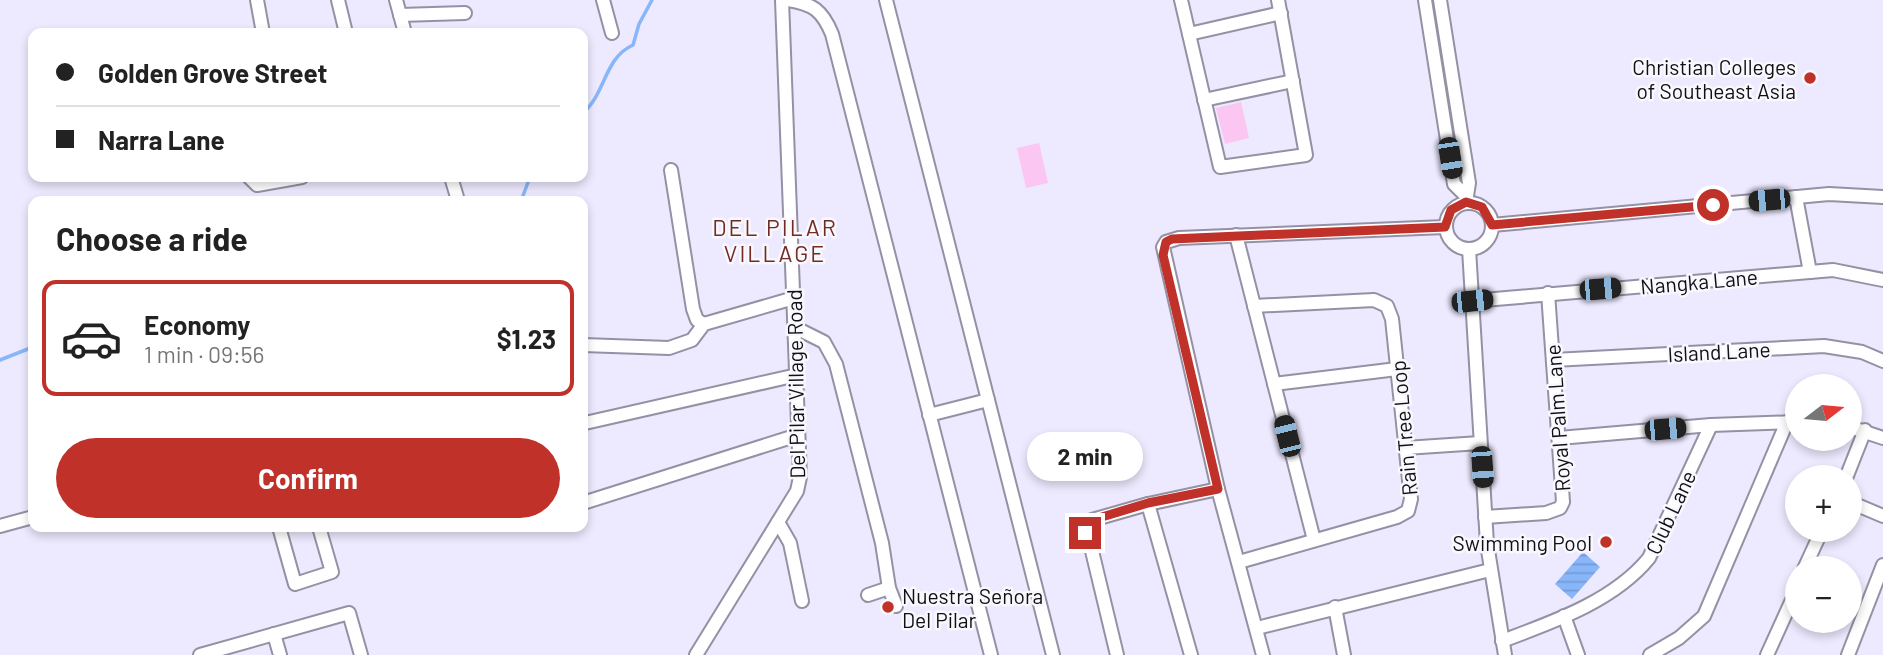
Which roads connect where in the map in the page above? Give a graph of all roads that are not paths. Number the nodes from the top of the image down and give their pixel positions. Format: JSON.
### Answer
{"nodes":[{"id":1,"x":257,"y":0,"type":"edge"},
{"id":2,"x":338,"y":0,"type":"edge"},
{"id":3,"x":396,"y":0,"type":"edge"},
{"id":4,"x":603,"y":0,"type":"edge"},
{"id":5,"x":782,"y":0,"type":"edge"},
{"id":6,"x":788,"y":0,"type":"edge"},
{"id":7,"x":886,"y":0,"type":"edge"},
{"id":8,"x":1181,"y":0,"type":"edge"},
{"id":9,"x":1425,"y":0,"type":"edge"},
{"id":10,"x":1440,"y":0,"type":"edge"},
{"id":11,"x":1279,"y":6,"type":"edge"},
{"id":12,"x":465,"y":13,"type":"dead end"},
{"id":13,"x":400,"y":15,"type":"junction"},
{"id":14,"x":263,"y":28,"type":"edge"},
{"id":15,"x":345,"y":28,"type":"edge"},
{"id":16,"x":404,"y":28,"type":"edge"},
{"id":17,"x":612,"y":33,"type":"dead end"},
{"id":18,"x":1189,"y":34,"type":"junction"},
{"id":19,"x":1293,"y":81,"type":"junction"},
{"id":20,"x":1204,"y":100,"type":"junction"},
{"id":21,"x":671,"y":170,"type":"dead end"},
{"id":22,"x":254,"y":182,"type":"edge"},
{"id":23,"x":274,"y":182,"type":"edge"},
{"id":24,"x":1796,"y":197,"type":"junction"},
{"id":25,"x":1883,"y":197,"type":"edge"},
{"id":26,"x":1466,"y":199,"type":"junction"},
{"id":27,"x":1492,"y":225,"type":"junction"},
{"id":28,"x":1445,"y":227,"type":"junction"},
{"id":29,"x":1236,"y":236,"type":"junction"},
{"id":30,"x":1469,"y":249,"type":"junction"},
{"id":31,"x":1810,"y":272,"type":"junction"},
{"id":32,"x":1883,"y":280,"type":"edge"},
{"id":33,"x":1548,"y":293,"type":"junction"},
{"id":34,"x":794,"y":298,"type":"junction"},
{"id":35,"x":1472,"y":301,"type":"junction"},
{"id":36,"x":1254,"y":306,"type":"junction"},
{"id":37,"x":704,"y":324,"type":"junction"},
{"id":38,"x":796,"y":328,"type":"junction"},
{"id":39,"x":588,"y":345,"type":"edge"},
{"id":40,"x":1553,"y":360,"type":"junction"},
{"id":41,"x":1883,"y":361,"type":"edge"},
{"id":42,"x":1398,"y":369,"type":"junction"},
{"id":43,"x":797,"y":375,"type":"junction"},
{"id":44,"x":1274,"y":384,"type":"junction"},
{"id":45,"x":988,"y":400,"type":"junction"},
{"id":46,"x":929,"y":415,"type":"junction"},
{"id":47,"x":588,"y":422,"type":"edge"},
{"id":48,"x":1785,"y":422,"type":"edge"},
{"id":49,"x":1711,"y":425,"type":"junction"},
{"id":50,"x":1862,"y":429,"type":"edge"},
{"id":51,"x":1865,"y":430,"type":"junction"},
{"id":52,"x":798,"y":435,"type":"junction"},
{"id":53,"x":1785,"y":437,"type":"edge"},
{"id":54,"x":1559,"y":438,"type":"junction"},
{"id":55,"x":1883,"y":438,"type":"edge"},
{"id":56,"x":1480,"y":443,"type":"junction"},
{"id":57,"x":1405,"y":448,"type":"junction"},
{"id":58,"x":1851,"y":465,"type":"edge"},
{"id":59,"x":1218,"y":489,"type":"junction"},
{"id":60,"x":588,"y":501,"type":"edge"},
{"id":61,"x":1148,"y":503,"type":"junction"},
{"id":62,"x":1862,"y":507,"type":"edge"},
{"id":63,"x":1883,"y":516,"type":"edge"},
{"id":64,"x":1485,"y":517,"type":"junction"},
{"id":65,"x":28,"y":518,"type":"edge"},
{"id":66,"x":778,"y":522,"type":"junction"},
{"id":67,"x":0,"y":526,"type":"edge"},
{"id":68,"x":280,"y":532,"type":"edge"},
{"id":69,"x":320,"y":532,"type":"edge"},
{"id":70,"x":1314,"y":540,"type":"junction"},
{"id":71,"x":1239,"y":562,"type":"junction"},
{"id":72,"x":1883,"y":565,"type":"edge"},
{"id":73,"x":1490,"y":570,"type":"junction"},
{"id":74,"x":889,"y":588,"type":"junction"},
{"id":75,"x":868,"y":595,"type":"dead end"},
{"id":76,"x":802,"y":601,"type":"dead end"},
{"id":77,"x":896,"y":606,"type":"dead end"},
{"id":78,"x":1335,"y":607,"type":"junction"},
{"id":79,"x":1564,"y":615,"type":"junction"},
{"id":80,"x":1785,"y":615,"type":"edge"},
{"id":81,"x":1257,"y":628,"type":"junction"},
{"id":82,"x":274,"y":634,"type":"junction"},
{"id":83,"x":1502,"y":641,"type":"junction"},
{"id":84,"x":240,"y":650,"type":"edge"},
{"id":85,"x":201,"y":655,"type":"edge"},
{"id":86,"x":280,"y":655,"type":"edge"},
{"id":87,"x":361,"y":655,"type":"edge"},
{"id":88,"x":696,"y":655,"type":"edge"},
{"id":89,"x":991,"y":655,"type":"edge"},
{"id":90,"x":1053,"y":655,"type":"edge"},
{"id":91,"x":1117,"y":655,"type":"edge"},
{"id":92,"x":1191,"y":655,"type":"edge"},
{"id":93,"x":1263,"y":655,"type":"edge"},
{"id":94,"x":1344,"y":655,"type":"edge"},
{"id":95,"x":1505,"y":655,"type":"edge"},
{"id":96,"x":1577,"y":655,"type":"edge"},
{"id":97,"x":1650,"y":655,"type":"edge"},
{"id":98,"x":1767,"y":655,"type":"edge"},
{"id":99,"x":1848,"y":655,"type":"edge"}],
"edges":[{"from":1,"to":14,"type":"street"},
{"from":2,"to":15,"type":"street"},
{"from":3,"to":13,"type":"street"},
{"from":4,"to":17,"type":"street"},
{"from":5,"to":34,"type":"street","name":"Del Pilar Village Road"},
{"from":6,"to":46,"type":"street"},
{"from":7,"to":45,"type":"street"},
{"from":8,"to":18,"type":"street"},
{"from":9,"to":26,"type":"street"},
{"from":10,"to":26,"type":"street"},
{"from":11,"to":18,"type":"street"},
{"from":11,"to":19,"type":"street"},
{"from":12,"to":13,"type":"street"},
{"from":13,"to":16,"type":"street"},
{"from":18,"to":20,"type":"street"},
{"from":19,"to":20,"type":"street"},
{"from":19,"to":20,"type":"street"},
{"from":21,"to":37,"type":"street"},
{"from":22,"to":23,"type":"street"},
{"from":24,"to":25,"type":"street"},
{"from":24,"to":27,"type":"street"},
{"from":24,"to":31,"type":"street"},
{"from":26,"to":27,"type":"street"},
{"from":26,"to":28,"type":"street"},
{"from":27,"to":30,"type":"street"},
{"from":28,"to":29,"type":"street"},
{"from":28,"to":30,"type":"street"},
{"from":29,"to":36,"type":"street"},
{"from":29,"to":59,"type":"street"},
{"from":30,"to":35,"type":"street"},
{"from":31,"to":32,"type":"street","name":"Nangka Lane"},
{"from":31,"to":33,"type":"street","name":"Nangka Lane"},
{"from":33,"to":35,"type":"street","name":"Nangka Lane"},
{"from":33,"to":40,"type":"street","name":"Royal Palm Lane"},
{"from":34,"to":37,"type":"street"},
{"from":34,"to":38,"type":"street","name":"Del Pilar Village Road"},
{"from":35,"to":56,"type":"street"},
{"from":36,"to":42,"type":"street","name":"Rain Tree Loop"},
{"from":36,"to":44,"type":"street"},
{"from":37,"to":39,"type":"street"},
{"from":38,"to":43,"type":"street","name":"Del Pilar Village Road"},
{"from":38,"to":74,"type":"street"},
{"from":40,"to":41,"type":"street","name":"Island Lane"},
{"from":40,"to":54,"type":"street","name":"Royal Palm Lane"},
{"from":42,"to":44,"type":"street"},
{"from":42,"to":57,"type":"street","name":"Rain Tree Loop"},
{"from":43,"to":47,"type":"street"},
{"from":43,"to":52,"type":"street","name":"Del Pilar Village Road"},
{"from":44,"to":70,"type":"street"},
{"from":45,"to":46,"type":"street"},
{"from":45,"to":90,"type":"street"},
{"from":46,"to":89,"type":"street"},
{"from":48,"to":49,"type":"street"},
{"from":49,"to":54,"type":"street"},
{"from":49,"to":79,"type":"street","name":"Club Lane"},
{"from":50,"to":51,"type":"street"},
{"from":51,"to":55,"type":"street"},
{"from":51,"to":58,"type":"street"},
{"from":52,"to":60,"type":"street"},
{"from":52,"to":66,"type":"street","name":"Del Pilar Village Road"},
{"from":53,"to":97,"type":"street"},
{"from":54,"to":64,"type":"street","name":"Royal Palm Lane"},
{"from":56,"to":57,"type":"street"},
{"from":56,"to":64,"type":"street"},
{"from":57,"to":70,"type":"street","name":"Rain Tree Loop"},
{"from":59,"to":61,"type":"street"},
{"from":59,"to":71,"type":"street"},
{"from":61,"to":91,"type":"street"},
{"from":61,"to":92,"type":"street"},
{"from":62,"to":63,"type":"street"},
{"from":64,"to":73,"type":"street"},
{"from":65,"to":67,"type":"street"},
{"from":66,"to":76,"type":"street"},
{"from":66,"to":88,"type":"street","name":"Del Pilar Village Road"},
{"from":68,"to":69,"type":"street"},
{"from":70,"to":71,"type":"street","name":"Rain Tree Loop"},
{"from":71,"to":81,"type":"street"},
{"from":72,"to":99,"type":"street"},
{"from":73,"to":78,"type":"street"},
{"from":73,"to":83,"type":"street"},
{"from":74,"to":75,"type":"street"},
{"from":74,"to":77,"type":"street"},
{"from":78,"to":81,"type":"street"},
{"from":78,"to":94,"type":"street"},
{"from":79,"to":83,"type":"street","name":"Club Lane"},
{"from":79,"to":96,"type":"street"},
{"from":80,"to":98,"type":"street"},
{"from":81,"to":93,"type":"street"},
{"from":82,"to":84,"type":"street"},
{"from":82,"to":86,"type":"street"},
{"from":82,"to":87,"type":"street"},
{"from":83,"to":95,"type":"street"},
{"from":84,"to":85,"type":"street"}]}
